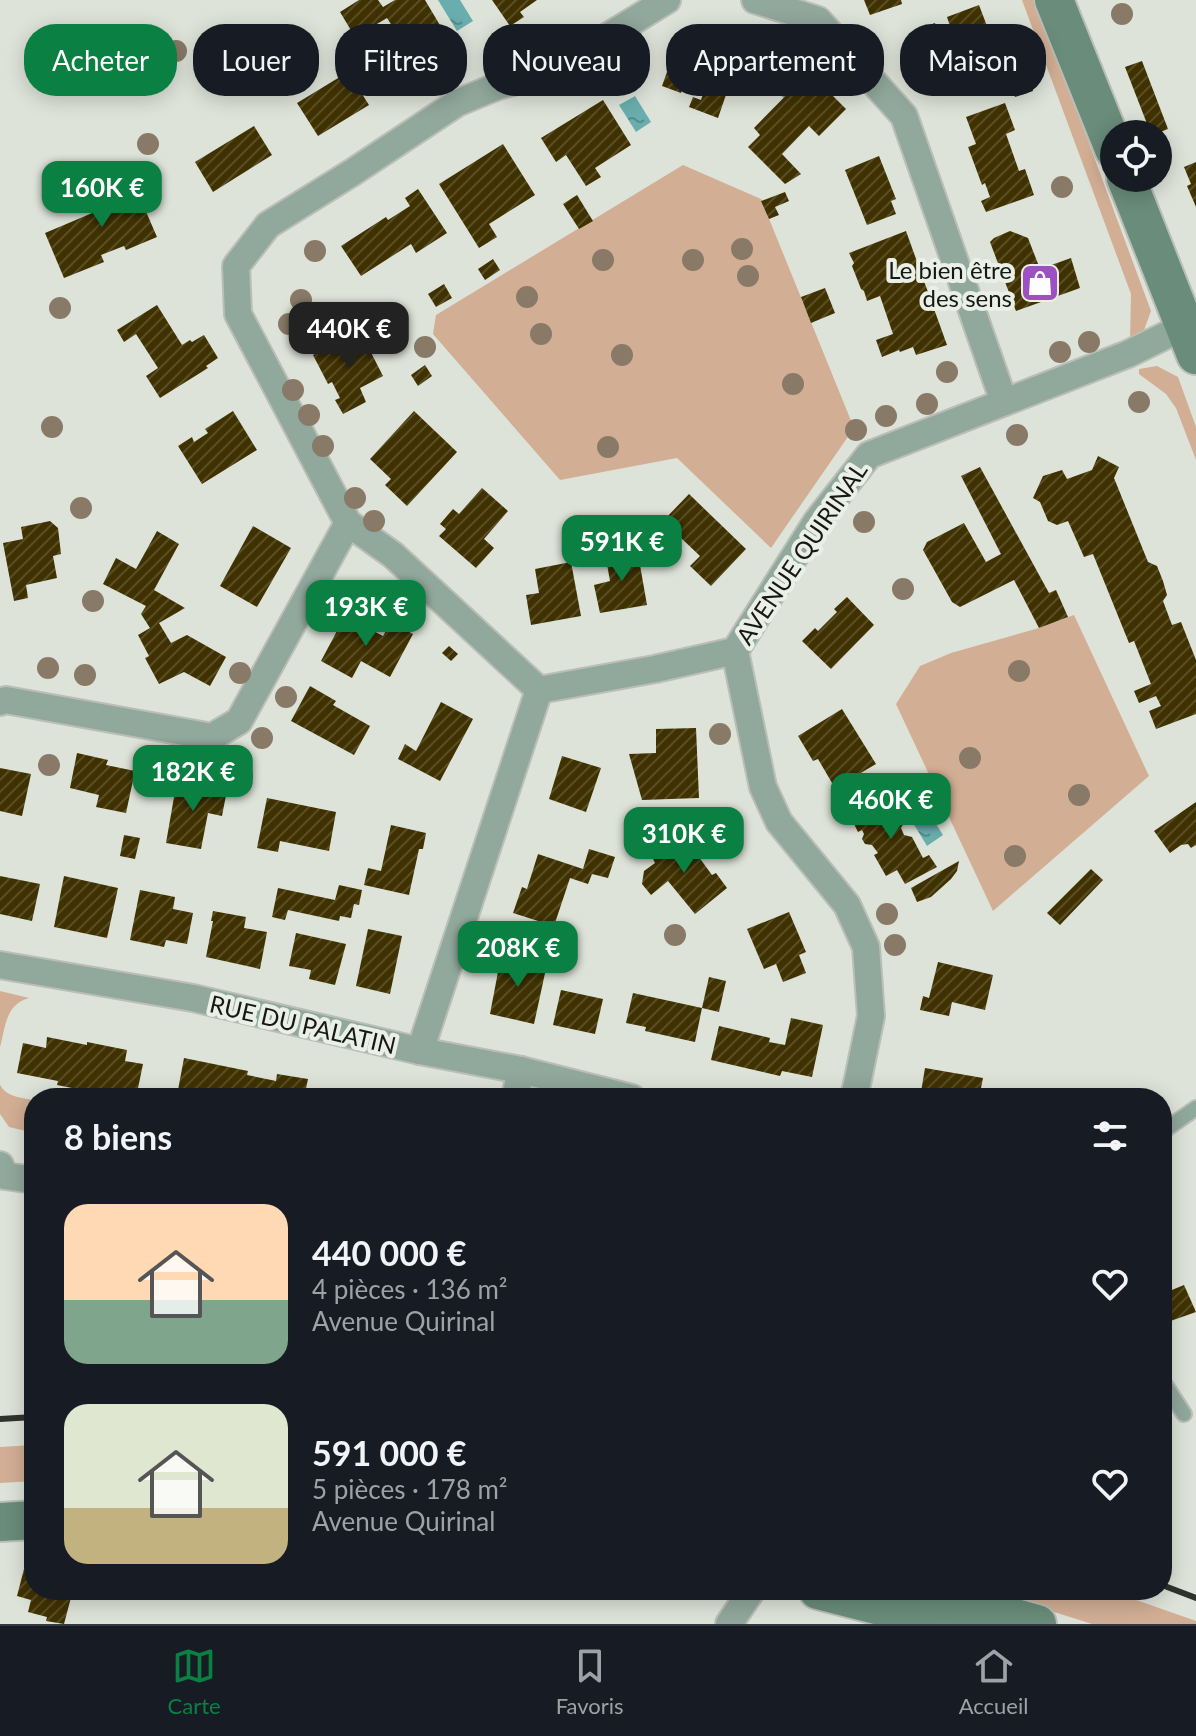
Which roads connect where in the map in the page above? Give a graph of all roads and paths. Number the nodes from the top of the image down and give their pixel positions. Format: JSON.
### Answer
{"nodes":[{"id":1,"x":667,"y":0,"type":"edge"},
{"id":2,"x":755,"y":0,"type":"edge"},
{"id":3,"x":1054,"y":0,"type":"edge"},
{"id":4,"x":1102,"y":120,"type":"edge"},
{"id":5,"x":1132,"y":192,"type":"edge"},
{"id":6,"x":1191,"y":341,"type":"edge"},
{"id":7,"x":1004,"y":402,"type":"junction"},
{"id":8,"x":348,"y":523,"type":"junction"},
{"id":9,"x":735,"y":651,"type":"junction"},
{"id":10,"x":539,"y":690,"type":"junction"},
{"id":11,"x":0,"y":702,"type":"edge"},
{"id":12,"x":0,"y":965,"type":"edge"},
{"id":13,"x":420,"y":1051,"type":"junction"},
{"id":14,"x":521,"y":1070,"type":"junction"},
{"id":15,"x":517,"y":1088,"type":"edge"},
{"id":16,"x":592,"y":1088,"type":"edge"},
{"id":17,"x":856,"y":1088,"type":"edge"},
{"id":18,"x":1196,"y":1108,"type":"edge"},
{"id":19,"x":1172,"y":1125,"type":"edge"},
{"id":20,"x":0,"y":1165,"type":"edge"},
{"id":21,"x":24,"y":1179,"type":"edge"},
{"id":22,"x":1172,"y":1395,"type":"edge"},
{"id":23,"x":1184,"y":1414,"type":"dead end"},
{"id":24,"x":24,"y":1497,"type":"edge"},
{"id":25,"x":0,"y":1498,"type":"edge"},
{"id":26,"x":24,"y":1521,"type":"edge"},
{"id":27,"x":0,"y":1522,"type":"edge"},
{"id":28,"x":745,"y":1600,"type":"edge"},
{"id":29,"x":857,"y":1600,"type":"edge"},
{"id":30,"x":950,"y":1600,"type":"edge"},
{"id":31,"x":729,"y":1624,"type":"edge"},
{"id":32,"x":950,"y":1624,"type":"edge"},
{"id":33,"x":1037,"y":1624,"type":"edge"}],
"edges":[{"from":1,"to":8,"type":"street"},
{"from":2,"to":7,"type":"street"},
{"from":3,"to":4,"type":"main road"},
{"from":5,"to":6,"type":"main road"},
{"from":6,"to":7,"type":"street","name":"AVENUE QUIRINAL"},
{"from":7,"to":9,"type":"street","name":"AVENUE QUIRINAL"},
{"from":8,"to":10,"type":"street"},
{"from":8,"to":11,"type":"street"},
{"from":9,"to":10,"type":"street","name":"AVENUE QUIRINAL"},
{"from":9,"to":17,"type":"street"},
{"from":10,"to":13,"type":"street","name":"RUE DU PALATIN"},
{"from":12,"to":13,"type":"street","name":"RUE DU PALATIN"},
{"from":13,"to":14,"type":"street"},
{"from":14,"to":15,"type":"street"},
{"from":14,"to":16,"type":"street"},
{"from":18,"to":19,"type":"lane"},
{"from":20,"to":21,"type":"street"},
{"from":22,"to":23,"type":"lane"},
{"from":24,"to":25,"type":"main road"},
{"from":26,"to":27,"type":"main road"},
{"from":28,"to":31,"type":"street"},
{"from":29,"to":32,"type":"main road"},
{"from":30,"to":33,"type":"main road"}]}
